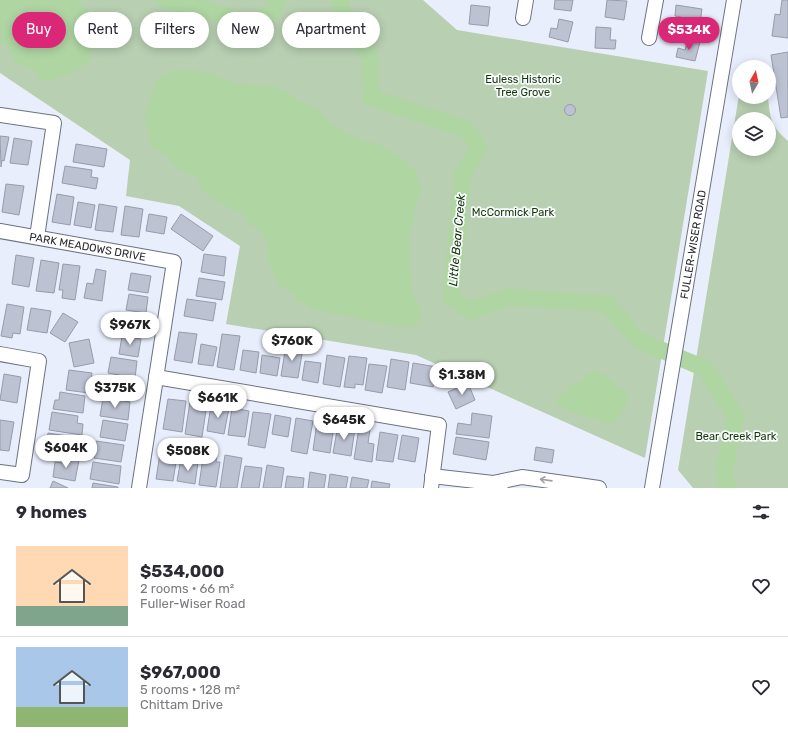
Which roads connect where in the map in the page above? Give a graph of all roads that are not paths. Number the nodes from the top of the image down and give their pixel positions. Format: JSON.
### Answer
{"nodes":[{"id":1,"x":526,"y":0,"type":"edge"},
{"id":2,"x":656,"y":0,"type":"edge"},
{"id":3,"x":734,"y":0,"type":"edge"},
{"id":4,"x":523,"y":18,"type":"dead end"},
{"id":5,"x":649,"y":38,"type":"dead end"},
{"id":6,"x":0,"y":115,"type":"edge"},
{"id":7,"x":0,"y":231,"type":"edge"},
{"id":8,"x":37,"y":237,"type":"junction"},
{"id":9,"x":0,"y":354,"type":"edge"},
{"id":10,"x":156,"y":377,"type":"junction"},
{"id":11,"x":0,"y":472,"type":"edge"},
{"id":12,"x":432,"y":482,"type":"edge"},
{"id":13,"x":493,"y":483,"type":"junction"},
{"id":14,"x":568,"y":486,"type":"edge"},
{"id":15,"x":139,"y":488,"type":"edge"},
{"id":16,"x":508,"y":488,"type":"edge"},
{"id":17,"x":599,"y":488,"type":"edge"},
{"id":18,"x":652,"y":488,"type":"edge"}],
"edges":[{"from":1,"to":4,"type":"street"},
{"from":2,"to":5,"type":"street"},
{"from":3,"to":18,"type":"street","name":"FULLER-WISER ROAD"},
{"from":6,"to":8,"type":"street"},
{"from":7,"to":8,"type":"street","name":"PARK MEADOWS DRIVE"},
{"from":8,"to":10,"type":"street","name":"PARK MEADOWS DRIVE"},
{"from":9,"to":11,"type":"street"},
{"from":10,"to":12,"type":"street"},
{"from":10,"to":15,"type":"street"},
{"from":12,"to":13,"type":"street"},
{"from":14,"to":13,"type":"street","one_way":true},
{"from":13,"to":16,"type":"street"},
{"from":14,"to":17,"type":"street"}]}
